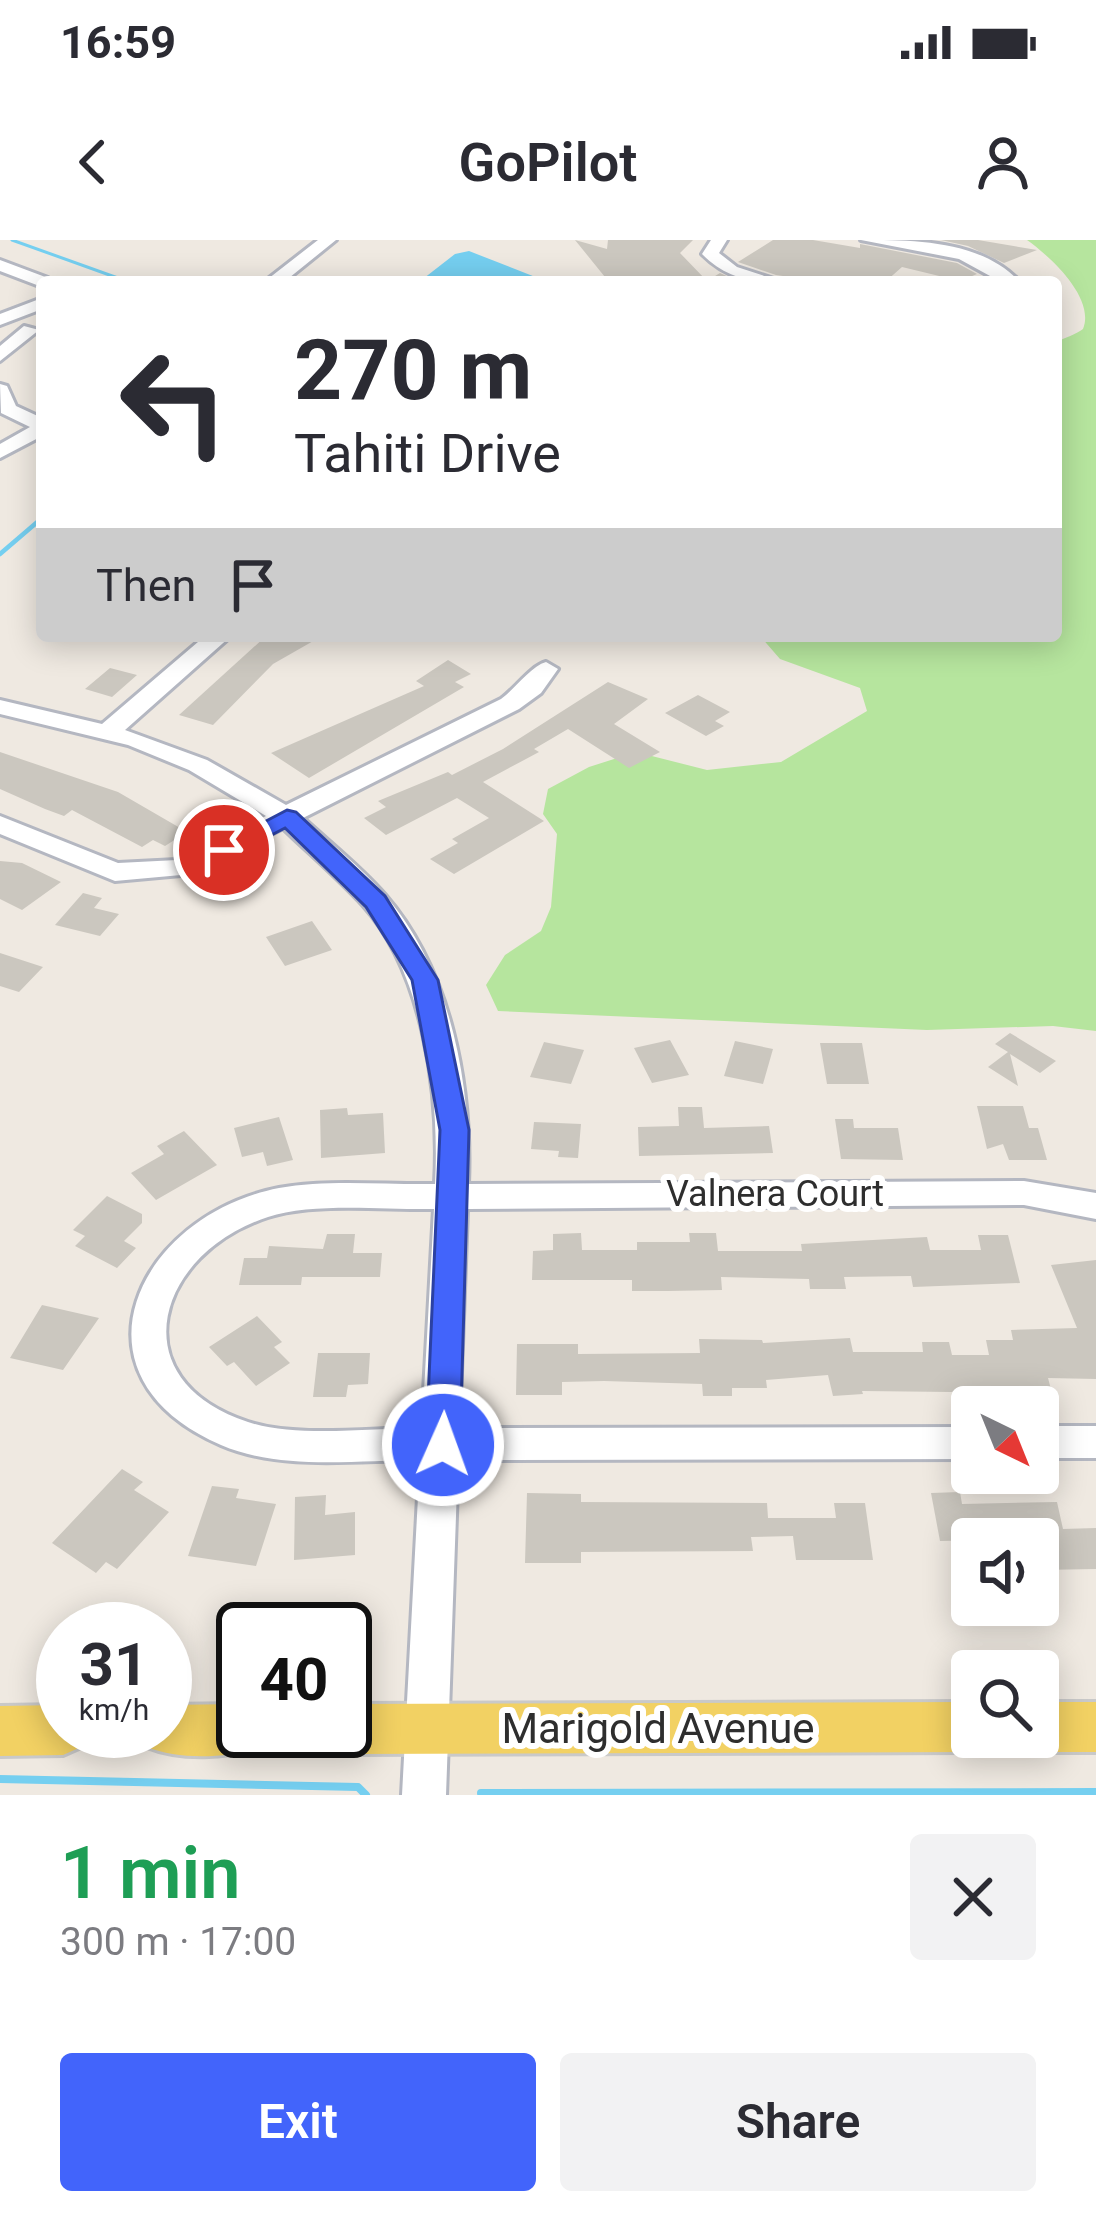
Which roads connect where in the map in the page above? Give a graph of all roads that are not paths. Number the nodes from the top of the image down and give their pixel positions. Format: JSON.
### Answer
{"nodes":[{"id":1,"x":328,"y":240,"type":"edge"},
{"id":2,"x":718,"y":240,"type":"edge"},
{"id":3,"x":869,"y":240,"type":"edge"},
{"id":4,"x":0,"y":265,"type":"edge"},
{"id":5,"x":281,"y":276,"type":"edge"},
{"id":6,"x":756,"y":276,"type":"edge"},
{"id":7,"x":1001,"y":276,"type":"edge"},
{"id":8,"x":36,"y":280,"type":"edge"},
{"id":9,"x":36,"y":305,"type":"edge"},
{"id":10,"x":1,"y":320,"type":"edge"},
{"id":11,"x":36,"y":327,"type":"edge"},
{"id":12,"x":0,"y":355,"type":"edge"},
{"id":13,"x":0,"y":390,"type":"edge"},
{"id":14,"x":36,"y":423,"type":"edge"},
{"id":15,"x":36,"y":430,"type":"edge"},
{"id":16,"x":0,"y":452,"type":"edge"},
{"id":17,"x":212,"y":642,"type":"edge"},
{"id":18,"x":546,"y":670,"type":"dead end"},
{"id":19,"x":0,"y":707,"type":"edge"},
{"id":20,"x":109,"y":731,"type":"junction"},
{"id":21,"x":287,"y":818,"type":"junction"},
{"id":22,"x":0,"y":824,"type":"edge"},
{"id":23,"x":453,"y":1195,"type":"junction"},
{"id":24,"x":1096,"y":1206,"type":"edge"},
{"id":25,"x":1059,"y":1442,"type":"edge"},
{"id":26,"x":1096,"y":1442,"type":"edge"},
{"id":27,"x":951,"y":1443,"type":"edge"},
{"id":28,"x":443,"y":1445,"type":"junction"},
{"id":29,"x":951,"y":1727,"type":"edge"},
{"id":30,"x":1059,"y":1727,"type":"edge"},
{"id":31,"x":1096,"y":1727,"type":"edge"},
{"id":32,"x":426,"y":1728,"type":"junction"},
{"id":33,"x":372,"y":1729,"type":"edge"},
{"id":34,"x":36,"y":1730,"type":"edge"},
{"id":35,"x":0,"y":1731,"type":"edge"},
{"id":36,"x":424,"y":1795,"type":"edge"}],
"edges":[{"from":1,"to":5,"type":"street"},
{"from":2,"to":6,"type":"street"},
{"from":3,"to":7,"type":"street"},
{"from":4,"to":8,"type":"street"},
{"from":9,"to":10,"type":"street"},
{"from":10,"to":11,"type":"street"},
{"from":11,"to":12,"type":"street"},
{"from":13,"to":14,"type":"street"},
{"from":15,"to":16,"type":"street"},
{"from":17,"to":20,"type":"street"},
{"from":18,"to":21,"type":"street"},
{"from":19,"to":20,"type":"street"},
{"from":20,"to":21,"type":"street"},
{"from":21,"to":22,"type":"street"},
{"from":21,"to":23,"type":"street"},
{"from":23,"to":24,"type":"street","name":"Valnera Court"},
{"from":23,"to":28,"type":"street"},
{"from":23,"to":28,"type":"street"},
{"from":25,"to":26,"type":"street"},
{"from":27,"to":28,"type":"street"},
{"from":28,"to":32,"type":"street"},
{"from":29,"to":32,"type":"main road","name":"Marigold Avenue"},
{"from":30,"to":31,"type":"main road"},
{"from":32,"to":33,"type":"main road","name":"Marigold Avenue"},
{"from":32,"to":36,"type":"street"},
{"from":34,"to":35,"type":"main road"}]}
